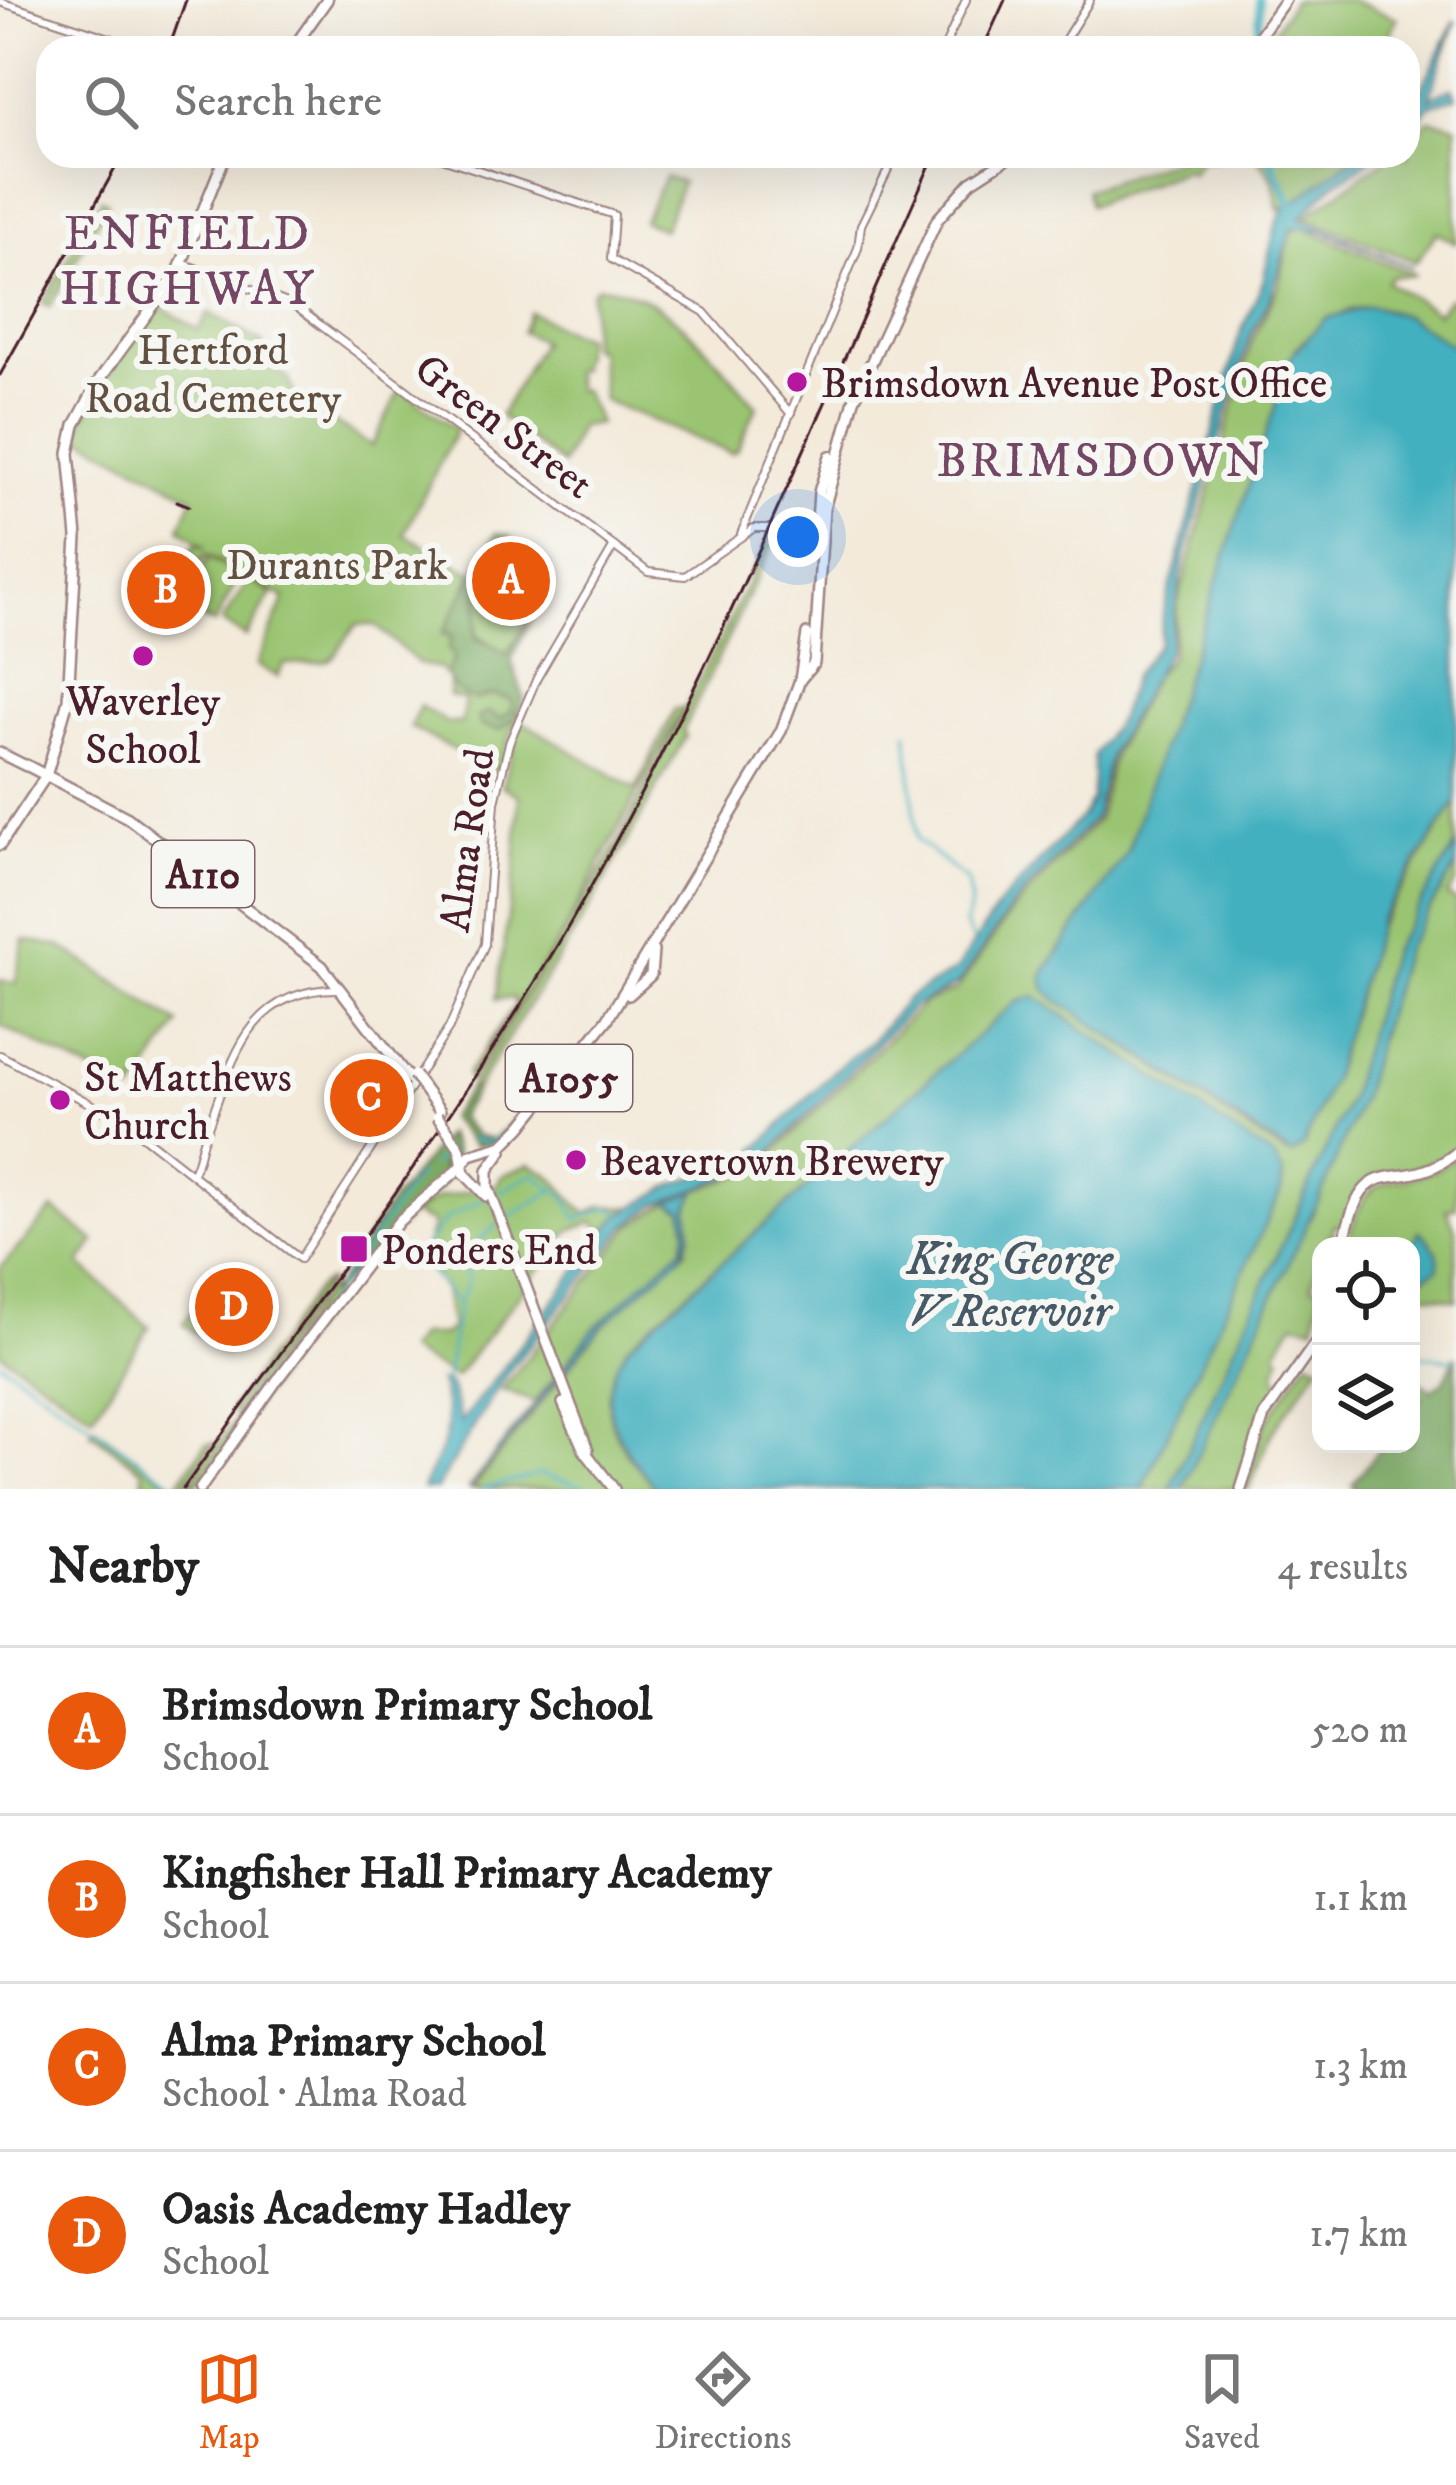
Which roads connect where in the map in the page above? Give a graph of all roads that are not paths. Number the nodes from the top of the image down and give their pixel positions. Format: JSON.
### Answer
{"nodes":[{"id":1,"x":327,"y":0,"type":"edge"},
{"id":2,"x":966,"y":0,"type":"edge"},
{"id":3,"x":1090,"y":0,"type":"edge"},
{"id":4,"x":1285,"y":0,"type":"edge"},
{"id":5,"x":0,"y":2,"type":"edge"},
{"id":6,"x":103,"y":36,"type":"edge"},
{"id":7,"x":302,"y":36,"type":"edge"},
{"id":8,"x":950,"y":36,"type":"edge"},
{"id":9,"x":1068,"y":36,"type":"edge"},
{"id":10,"x":1260,"y":36,"type":"edge"},
{"id":11,"x":220,"y":168,"type":"edge"},
{"id":12,"x":472,"y":168,"type":"edge"},
{"id":13,"x":889,"y":168,"type":"edge"},
{"id":14,"x":994,"y":168,"type":"edge"},
{"id":15,"x":182,"y":263,"type":"junction"},
{"id":16,"x":790,"y":414,"type":"junction"},
{"id":17,"x":821,"y":508,"type":"junction"},
{"id":18,"x":813,"y":526,"type":"junction"},
{"id":19,"x":741,"y":535,"type":"junction"},
{"id":20,"x":614,"y":546,"type":"junction"},
{"id":21,"x":806,"y":661,"type":"junction"},
{"id":22,"x":0,"y":753,"type":"edge"},
{"id":23,"x":45,"y":773,"type":"junction"},
{"id":24,"x":0,"y":845,"type":"edge"},
{"id":25,"x":642,"y":971,"type":"junction"},
{"id":26,"x":338,"y":984,"type":"junction"},
{"id":27,"x":0,"y":1055,"type":"edge"},
{"id":28,"x":449,"y":1129,"type":"junction"},
{"id":29,"x":1456,"y":1153,"type":"edge"},
{"id":30,"x":476,"y":1155,"type":"junction"},
{"id":31,"x":462,"y":1165,"type":"junction"},
{"id":32,"x":487,"y":1171,"type":"junction"},
{"id":33,"x":191,"y":1174,"type":"junction"},
{"id":34,"x":453,"y":1179,"type":"junction"},
{"id":35,"x":471,"y":1179,"type":"junction"},
{"id":36,"x":487,"y":1193,"type":"junction"},
{"id":37,"x":1345,"y":1237,"type":"edge"},
{"id":38,"x":1314,"y":1345,"type":"edge"},
{"id":39,"x":200,"y":1489,"type":"edge"},
{"id":40,"x":614,"y":1489,"type":"edge"},
{"id":41,"x":1240,"y":1489,"type":"edge"}],
"edges":[{"from":1,"to":7,"type":"main road"},
{"from":2,"to":8,"type":"street"},
{"from":3,"to":9,"type":"street"},
{"from":4,"to":10,"type":"main road"},
{"from":5,"to":6,"type":"street"},
{"from":11,"to":15,"type":"main road"},
{"from":12,"to":16,"type":"street"},
{"from":13,"to":16,"type":"street"},
{"from":14,"to":17,"type":"main road","number":"A1055"},
{"from":15,"to":20,"type":"street","name":"Green Street"},
{"from":15,"to":23,"type":"main road"},
{"from":16,"to":19,"type":"street"},
{"from":17,"to":18,"type":"main road","number":"A1055"},
{"from":17,"to":18,"type":"street"},
{"from":18,"to":19,"type":"street","name":"Green Street"},
{"from":18,"to":21,"type":"main road","number":"A1055"},
{"from":18,"to":21,"type":"main road","number":"A1055"},
{"from":19,"to":20,"type":"street","name":"Green Street"},
{"from":20,"to":33,"type":"street","name":"Alma Road"},
{"from":21,"to":25,"type":"main road","number":"A1055"},
{"from":22,"to":23,"type":"main road","number":"A110"},
{"from":23,"to":24,"type":"main road"},
{"from":23,"to":26,"type":"main road","number":"A110"},
{"from":25,"to":30,"type":"main road","number":"A1055"},
{"from":25,"to":32,"type":"main road","number":"A1055"},
{"from":26,"to":28,"type":"main road","number":"A110","bridge":true},
{"from":26,"to":33,"type":"street"},
{"from":27,"to":33,"type":"street"},
{"from":28,"to":30,"type":"main road","number":"A110"},
{"from":28,"to":31,"type":"main road","number":"A110"},
{"from":29,"to":37,"type":"main road"},
{"from":30,"to":31,"type":"main road"},
{"from":30,"to":32,"type":"main road"},
{"from":31,"to":34,"type":"main road"},
{"from":31,"to":35,"type":"main road"},
{"from":32,"to":35,"type":"main road"},
{"from":32,"to":36,"type":"main road"},
{"from":34,"to":35,"type":"main road"},
{"from":34,"to":39,"type":"main road"},
{"from":35,"to":36,"type":"main road"},
{"from":36,"to":40,"type":"main road"},
{"from":38,"to":41,"type":"main road"}]}
